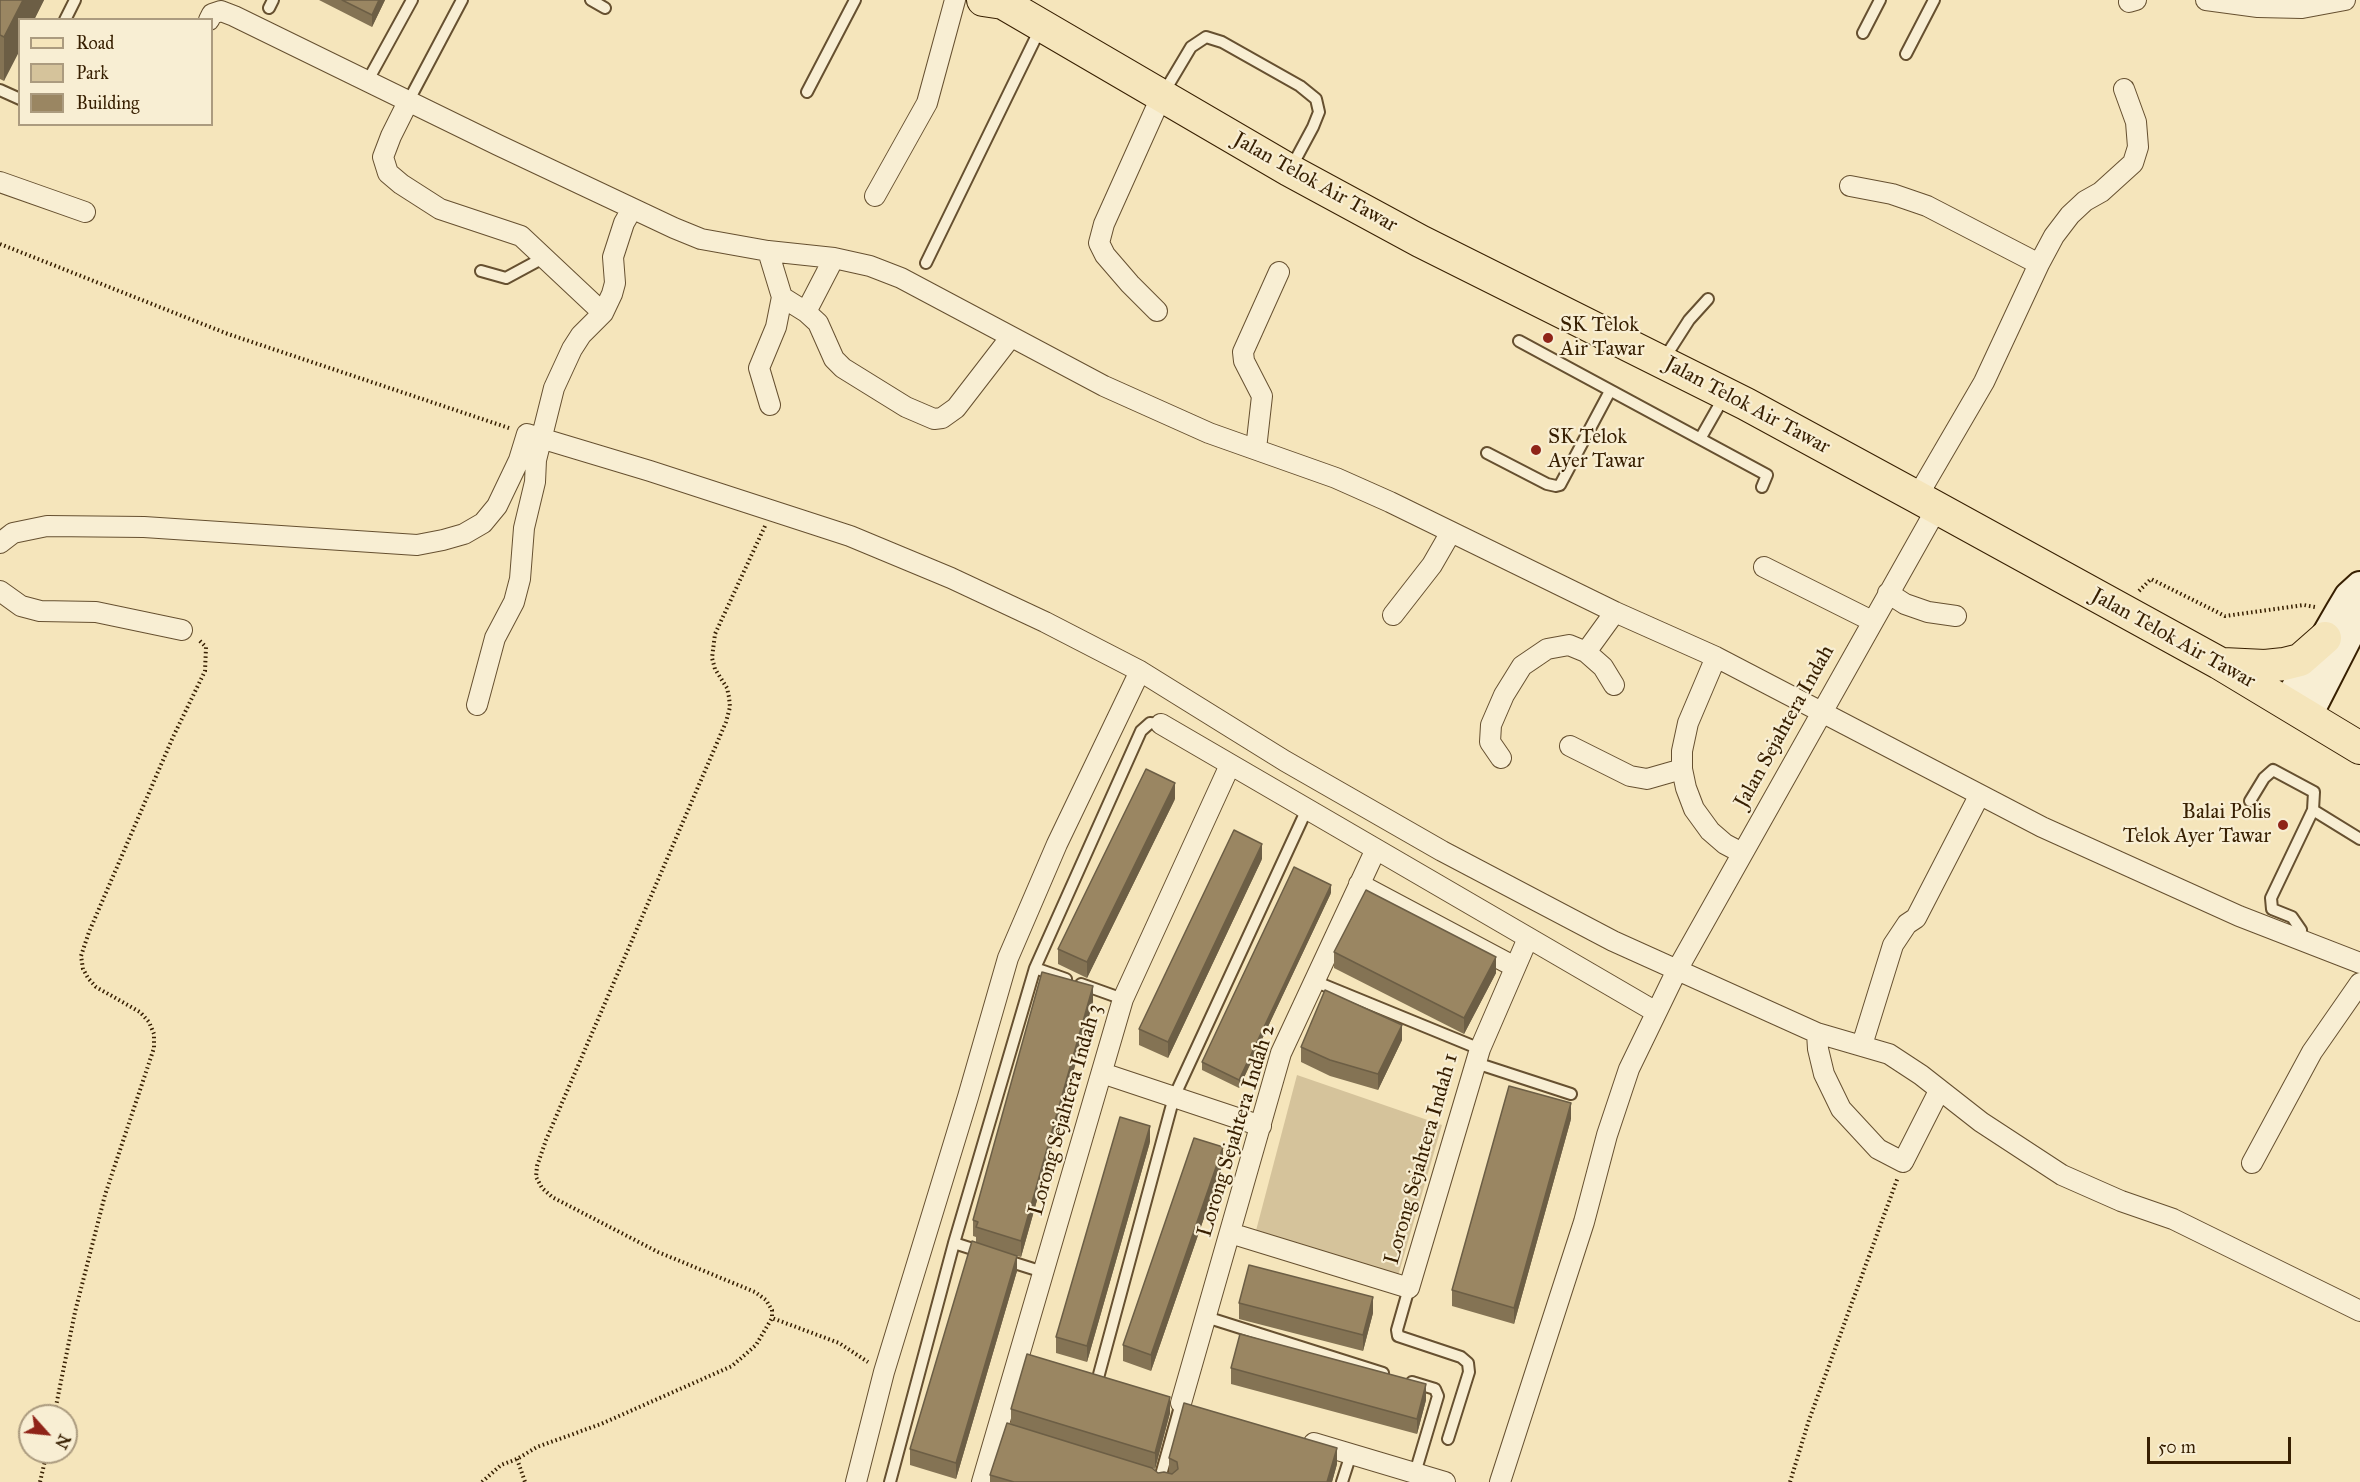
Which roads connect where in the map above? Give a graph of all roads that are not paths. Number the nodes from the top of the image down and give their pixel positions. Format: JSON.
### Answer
{"nodes":[{"id":1,"x":75,"y":0,"type":"edge"},
{"id":2,"x":412,"y":0,"type":"edge"},
{"id":3,"x":462,"y":0,"type":"edge"},
{"id":4,"x":591,"y":0,"type":"edge"},
{"id":5,"x":855,"y":0,"type":"edge"},
{"id":6,"x":955,"y":0,"type":"edge"},
{"id":7,"x":1880,"y":0,"type":"edge"},
{"id":8,"x":1934,"y":0,"type":"edge"},
{"id":9,"x":2206,"y":0,"type":"edge"},
{"id":10,"x":2345,"y":0,"type":"edge"},
{"id":11,"x":996,"y":1,"type":"edge"},
{"id":12,"x":605,"y":8,"type":"dead end"},
{"id":13,"x":66,"y":18,"type":"edge"},
{"id":14,"x":210,"y":18,"type":"edge"},
{"id":15,"x":1042,"y":26,"type":"junction"},
{"id":16,"x":1863,"y":33,"type":"dead end"},
{"id":17,"x":1906,"y":54,"type":"dead end"},
{"id":18,"x":367,"y":82,"type":"junction"},
{"id":19,"x":2124,"y":89,"type":"dead end"},
{"id":20,"x":0,"y":90,"type":"edge"},
{"id":21,"x":807,"y":92,"type":"dead end"},
{"id":22,"x":1161,"y":97,"type":"junction"},
{"id":23,"x":18,"y":98,"type":"edge"},
{"id":24,"x":408,"y":102,"type":"junction"},
{"id":25,"x":1289,"y":170,"type":"junction"},
{"id":26,"x":0,"y":182,"type":"edge"},
{"id":27,"x":1850,"y":186,"type":"dead end"},
{"id":28,"x":875,"y":196,"type":"dead end"},
{"id":29,"x":632,"y":208,"type":"junction"},
{"id":30,"x":85,"y":212,"type":"dead end"},
{"id":31,"x":768,"y":251,"type":"junction"},
{"id":32,"x":543,"y":258,"type":"junction"},
{"id":33,"x":834,"y":258,"type":"junction"},
{"id":34,"x":926,"y":263,"type":"dead end"},
{"id":35,"x":2039,"y":264,"type":"junction"},
{"id":36,"x":481,"y":271,"type":"dead end"},
{"id":37,"x":1279,"y":272,"type":"dead end"},
{"id":38,"x":782,"y":297,"type":"junction"},
{"id":39,"x":1708,"y":299,"type":"dead end"},
{"id":40,"x":1157,"y":311,"type":"dead end"},
{"id":41,"x":806,"y":312,"type":"junction"},
{"id":42,"x":603,"y":313,"type":"junction"},
{"id":43,"x":1010,"y":338,"type":"junction"},
{"id":44,"x":1519,"y":341,"type":"dead end"},
{"id":45,"x":1663,"y":362,"type":"junction"},
{"id":46,"x":1610,"y":390,"type":"junction"},
{"id":47,"x":1726,"y":394,"type":"junction"},
{"id":48,"x":770,"y":405,"type":"dead end"},
{"id":49,"x":534,"y":436,"type":"junction"},
{"id":50,"x":1700,"y":439,"type":"junction"},
{"id":51,"x":1256,"y":449,"type":"junction"},
{"id":52,"x":1487,"y":453,"type":"dead end"},
{"id":53,"x":1762,"y":487,"type":"dead end"},
{"id":54,"x":1927,"y":502,"type":"junction"},
{"id":55,"x":1451,"y":531,"type":"junction"},
{"id":56,"x":0,"y":543,"type":"edge"},
{"id":57,"x":1764,"y":567,"type":"dead end"},
{"id":58,"x":2360,"y":586,"type":"edge"},
{"id":59,"x":0,"y":591,"type":"edge"},
{"id":60,"x":1888,"y":593,"type":"junction"},
{"id":61,"x":1615,"y":612,"type":"junction"},
{"id":62,"x":1393,"y":615,"type":"dead end"},
{"id":63,"x":1956,"y":616,"type":"dead end"},
{"id":64,"x":2342,"y":620,"type":"edge"},
{"id":65,"x":1872,"y":621,"type":"junction"},
{"id":66,"x":182,"y":630,"type":"road end"},
{"id":67,"x":1586,"y":652,"type":"junction"},
{"id":68,"x":1716,"y":657,"type":"junction"},
{"id":69,"x":2220,"y":663,"type":"junction"},
{"id":70,"x":1140,"y":671,"type":"junction"},
{"id":71,"x":1614,"y":685,"type":"dead end"},
{"id":72,"x":477,"y":705,"type":"dead end"},
{"id":73,"x":2297,"y":709,"type":"junction"},
{"id":74,"x":1822,"y":711,"type":"junction"},
{"id":75,"x":1161,"y":724,"type":"joint"},
{"id":76,"x":1570,"y":746,"type":"dead end"},
{"id":77,"x":2360,"y":748,"type":"edge"},
{"id":78,"x":1501,"y":758,"type":"dead end"},
{"id":79,"x":1230,"y":765,"type":"junction"},
{"id":80,"x":1682,"y":769,"type":"junction"},
{"id":81,"x":1979,"y":796,"type":"junction"},
{"id":82,"x":2250,"y":801,"type":"dead end"},
{"id":83,"x":1307,"y":809,"type":"junction"},
{"id":84,"x":2313,"y":810,"type":"junction"},
{"id":85,"x":2360,"y":839,"type":"edge"},
{"id":86,"x":1376,"y":849,"type":"junction"},
{"id":87,"x":1742,"y":853,"type":"junction"},
{"id":88,"x":1359,"y":884,"type":"junction"},
{"id":89,"x":1528,"y":938,"type":"junction"},
{"id":90,"x":2296,"y":938,"type":"junction"},
{"id":91,"x":2360,"y":963,"type":"edge"},
{"id":92,"x":1515,"y":967,"type":"junction"},
{"id":93,"x":1035,"y":968,"type":"junction"},
{"id":94,"x":1677,"y":970,"type":"junction"},
{"id":95,"x":1314,"y":981,"type":"junction"},
{"id":96,"x":2360,"y":983,"type":"edge"},
{"id":97,"x":1123,"y":999,"type":"junction"},
{"id":98,"x":1656,"y":1012,"type":"junction"},
{"id":99,"x":1817,"y":1033,"type":"junction"},
{"id":100,"x":1862,"y":1045,"type":"junction"},
{"id":101,"x":1478,"y":1056,"type":"junction"},
{"id":102,"x":1102,"y":1073,"type":"junction"},
{"id":103,"x":1939,"y":1091,"type":"junction"},
{"id":104,"x":1571,"y":1094,"type":"dead end"},
{"id":105,"x":1174,"y":1097,"type":"junction"},
{"id":106,"x":1261,"y":1126,"type":"junction"},
{"id":107,"x":2252,"y":1163,"type":"dead end"},
{"id":108,"x":1230,"y":1233,"type":"junction"},
{"id":109,"x":954,"y":1243,"type":"junction"},
{"id":110,"x":1043,"y":1272,"type":"junction"},
{"id":111,"x":1409,"y":1288,"type":"junction"},
{"id":112,"x":2360,"y":1311,"type":"edge"},
{"id":113,"x":1206,"y":1317,"type":"junction"},
{"id":114,"x":1018,"y":1354,"type":"junction"},
{"id":115,"x":1041,"y":1361,"type":"edge"},
{"id":116,"x":1076,"y":1371,"type":"edge"},
{"id":117,"x":1389,"y":1375,"type":"edge"},
{"id":118,"x":1098,"y":1378,"type":"junction"},
{"id":119,"x":1400,"y":1379,"type":"edge"},
{"id":120,"x":1119,"y":1384,"type":"edge"},
{"id":121,"x":1160,"y":1397,"type":"edge"},
{"id":122,"x":1181,"y":1403,"type":"junction"},
{"id":123,"x":1204,"y":1410,"type":"edge"},
{"id":124,"x":1294,"y":1437,"type":"edge"},
{"id":125,"x":1448,"y":1439,"type":"dead end"},
{"id":126,"x":1351,"y":1454,"type":"junction"},
{"id":127,"x":1415,"y":1473,"type":"junction"},
{"id":128,"x":1156,"y":1478,"type":"edge"},
{"id":129,"x":893,"y":1481,"type":"edge"},
{"id":130,"x":856,"y":1482,"type":"edge"},
{"id":131,"x":982,"y":1482,"type":"edge"},
{"id":132,"x":1171,"y":1482,"type":"edge"},
{"id":133,"x":1342,"y":1482,"type":"edge"},
{"id":134,"x":1445,"y":1482,"type":"edge"},
{"id":135,"x":1500,"y":1482,"type":"edge"}],
"edges":[{"from":1,"to":13,"type":"lane"},
{"from":2,"to":18,"type":"lane"},
{"from":3,"to":24,"type":"lane"},
{"from":4,"to":12,"type":"lane"},
{"from":5,"to":21,"type":"lane"},
{"from":6,"to":28,"type":"street"},
{"from":7,"to":16,"type":"lane"},
{"from":8,"to":17,"type":"lane"},
{"from":9,"to":10,"type":"street"},
{"from":11,"to":15,"type":"main road","name":"Jalan Telok Air Tawar"},
{"from":14,"to":18,"type":"street"},
{"from":15,"to":22,"type":"main road","name":"Jalan Telok Air Tawar"},
{"from":15,"to":34,"type":"lane"},
{"from":18,"to":24,"type":"street"},
{"from":19,"to":35,"type":"street","name":"Jalan Sejahtera Indah"},
{"from":20,"to":23,"type":"lane"},
{"from":22,"to":25,"type":"main road","name":"Jalan Telok Air Tawar"},
{"from":22,"to":25,"type":"lane"},
{"from":22,"to":40,"type":"street"},
{"from":24,"to":29,"type":"street"},
{"from":24,"to":32,"type":"street"},
{"from":25,"to":45,"type":"main road","name":"Jalan Telok Air Tawar"},
{"from":26,"to":30,"type":"street"},
{"from":27,"to":35,"type":"street"},
{"from":29,"to":31,"type":"street"},
{"from":29,"to":42,"type":"street"},
{"from":31,"to":33,"type":"street"},
{"from":31,"to":38,"type":"street"},
{"from":32,"to":36,"type":"lane"},
{"from":32,"to":42,"type":"street"},
{"from":33,"to":41,"type":"street"},
{"from":33,"to":43,"type":"street"},
{"from":35,"to":54,"type":"street","name":"Jalan Sejahtera Indah"},
{"from":37,"to":51,"type":"street"},
{"from":38,"to":41,"type":"street"},
{"from":38,"to":48,"type":"street"},
{"from":39,"to":45,"type":"lane"},
{"from":41,"to":43,"type":"street"},
{"from":42,"to":49,"type":"street"},
{"from":43,"to":51,"type":"street"},
{"from":44,"to":46,"type":"lane"},
{"from":45,"to":47,"type":"main road","name":"Jalan Telok Air Tawar"},
{"from":46,"to":50,"type":"lane"},
{"from":46,"to":52,"type":"lane"},
{"from":47,"to":50,"type":"lane"},
{"from":47,"to":54,"type":"main road","name":"Jalan Telok Air Tawar"},
{"from":49,"to":56,"type":"street"},
{"from":49,"to":70,"type":"street"},
{"from":49,"to":72,"type":"street"},
{"from":50,"to":53,"type":"lane"},
{"from":51,"to":55,"type":"street"},
{"from":54,"to":60,"type":"street","name":"Jalan Sejahtera Indah"},
{"from":54,"to":69,"type":"main road","name":"Jalan Telok Air Tawar"},
{"from":55,"to":61,"type":"street"},
{"from":55,"to":62,"type":"street"},
{"from":57,"to":65,"type":"street"},
{"from":58,"to":64,"type":"main road"},
{"from":59,"to":66,"type":"street"},
{"from":60,"to":63,"type":"street"},
{"from":60,"to":65,"type":"street","name":"Jalan Sejahtera Indah"},
{"from":61,"to":67,"type":"street"},
{"from":61,"to":68,"type":"street"},
{"from":64,"to":69,"type":"main road"},
{"from":64,"to":73,"type":"main road"},
{"from":64,"to":73,"type":"main road"},
{"from":65,"to":74,"type":"street","name":"Jalan Sejahtera Indah"},
{"from":67,"to":71,"type":"street"},
{"from":67,"to":78,"type":"street"},
{"from":68,"to":74,"type":"street"},
{"from":68,"to":80,"type":"street"},
{"from":69,"to":73,"type":"main road","name":"Jalan Telok Air Tawar"},
{"from":70,"to":94,"type":"street"},
{"from":70,"to":130,"type":"street"},
{"from":73,"to":77,"type":"main road","name":"Jalan Telok Air Tawar"},
{"from":74,"to":81,"type":"street"},
{"from":74,"to":87,"type":"street","name":"Jalan Sejahtera Indah"},
{"from":75,"to":79,"type":"street"},
{"from":75,"to":93,"type":"lane"},
{"from":76,"to":80,"type":"street"},
{"from":79,"to":83,"type":"street"},
{"from":79,"to":97,"type":"street","name":"Lorong Sejahtera Indah 3"},
{"from":80,"to":87,"type":"street"},
{"from":81,"to":90,"type":"street"},
{"from":81,"to":100,"type":"street"},
{"from":82,"to":84,"type":"lane"},
{"from":83,"to":86,"type":"street"},
{"from":83,"to":105,"type":"lane"},
{"from":84,"to":85,"type":"lane"},
{"from":84,"to":90,"type":"lane"},
{"from":86,"to":88,"type":"street","name":"Lorong Sejahtera Indah 2"},
{"from":86,"to":89,"type":"street"},
{"from":87,"to":94,"type":"street","name":"Jalan Sejahtera Indah"},
{"from":88,"to":92,"type":"street"},
{"from":88,"to":95,"type":"street","name":"Lorong Sejahtera Indah 2"},
{"from":89,"to":92,"type":"street","name":"Lorong Sejahtera Indah 1"},
{"from":89,"to":98,"type":"street"},
{"from":90,"to":91,"type":"street"},
{"from":92,"to":101,"type":"street","name":"Lorong Sejahtera Indah 1"},
{"from":93,"to":97,"type":"lane"},
{"from":93,"to":109,"type":"lane"},
{"from":94,"to":98,"type":"street","name":"Jalan Sejahtera Indah"},
{"from":94,"to":99,"type":"street"},
{"from":95,"to":101,"type":"lane"},
{"from":95,"to":106,"type":"street","name":"Lorong Sejahtera Indah 2"},
{"from":96,"to":107,"type":"street"},
{"from":97,"to":102,"type":"street","name":"Lorong Sejahtera Indah 3"},
{"from":98,"to":135,"type":"street","name":"Jalan Sejahtera Indah"},
{"from":99,"to":100,"type":"street"},
{"from":99,"to":103,"type":"street"},
{"from":100,"to":103,"type":"street"},
{"from":101,"to":104,"type":"lane"},
{"from":101,"to":111,"type":"street","name":"Lorong Sejahtera Indah 1"},
{"from":102,"to":105,"type":"street"},
{"from":102,"to":110,"type":"street","name":"Lorong Sejahtera Indah 3"},
{"from":103,"to":112,"type":"street"},
{"from":105,"to":106,"type":"street"},
{"from":105,"to":118,"type":"lane"},
{"from":106,"to":108,"type":"street","name":"Lorong Sejahtera Indah 2"},
{"from":108,"to":111,"type":"street","name":"Lorong Sejahtera Indah 1"},
{"from":108,"to":113,"type":"street","name":"Lorong Sejahtera Indah 2"},
{"from":109,"to":110,"type":"lane"},
{"from":109,"to":129,"type":"lane"},
{"from":110,"to":114,"type":"street","name":"Lorong Sejahtera Indah 3"},
{"from":111,"to":125,"type":"lane"},
{"from":113,"to":117,"type":"lane"},
{"from":113,"to":122,"type":"street","name":"Lorong Sejahtera Indah 2"},
{"from":114,"to":115,"type":"street"},
{"from":114,"to":131,"type":"street","name":"Lorong Sejahtera Indah 3"},
{"from":116,"to":118,"type":"street"},
{"from":118,"to":120,"type":"street"},
{"from":119,"to":127,"type":"lane"},
{"from":121,"to":122,"type":"street"},
{"from":122,"to":123,"type":"street"},
{"from":122,"to":128,"type":"lane"},
{"from":124,"to":126,"type":"street"},
{"from":126,"to":127,"type":"street"},
{"from":126,"to":133,"type":"lane"},
{"from":127,"to":134,"type":"street"},
{"from":128,"to":132,"type":"lane"}]}
